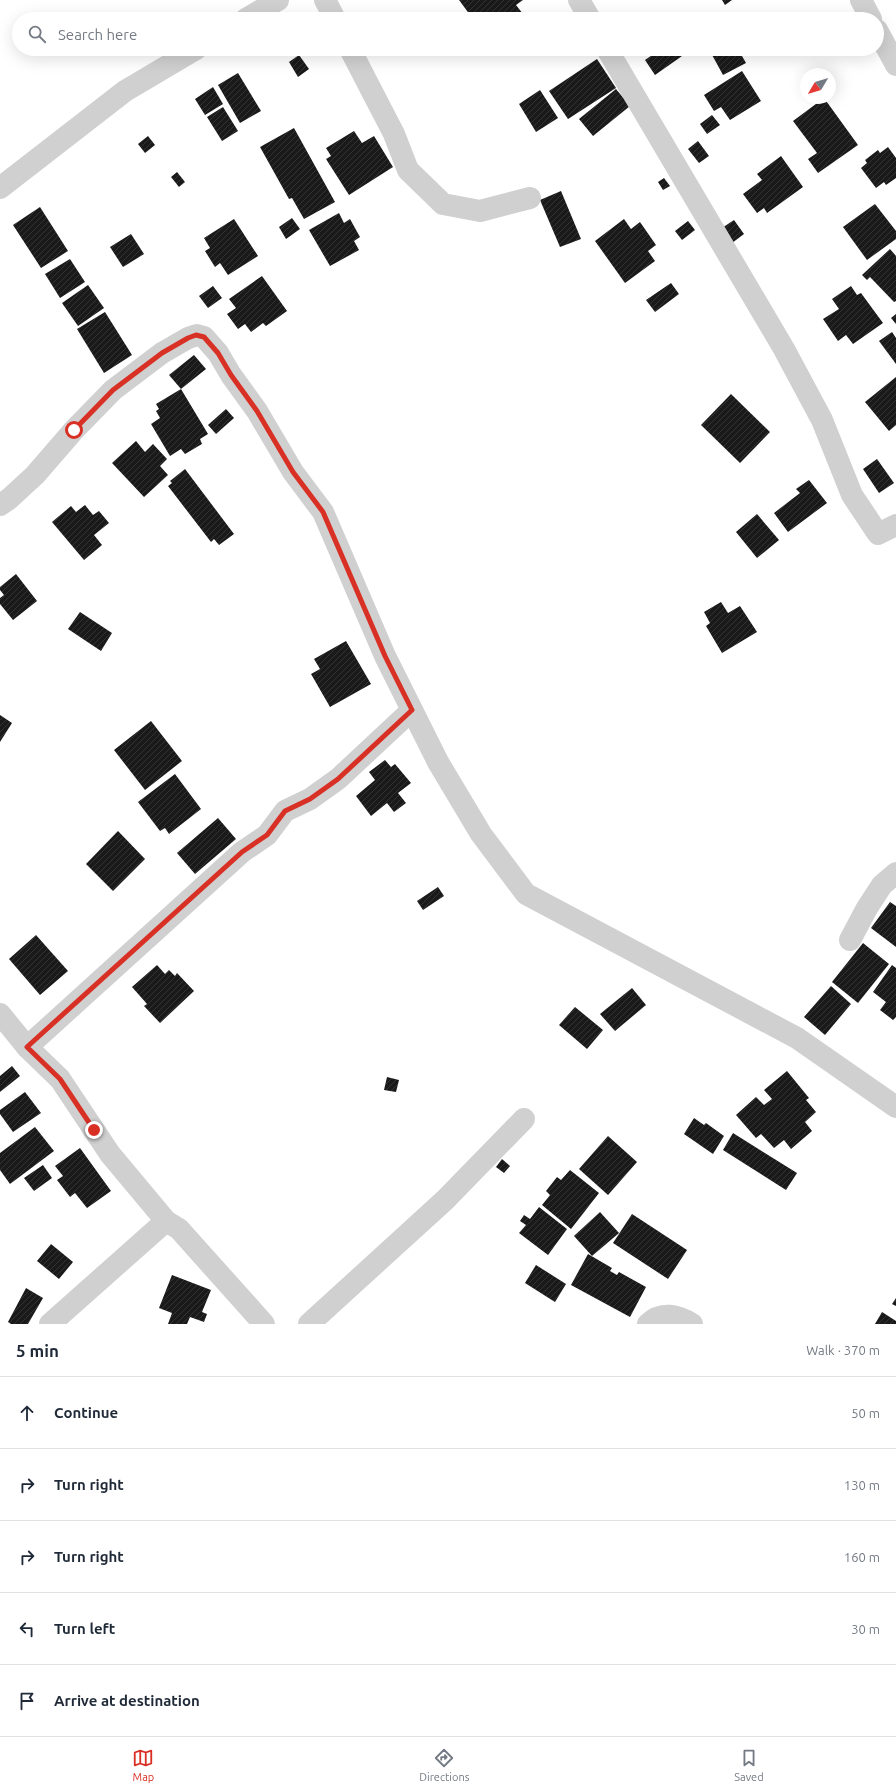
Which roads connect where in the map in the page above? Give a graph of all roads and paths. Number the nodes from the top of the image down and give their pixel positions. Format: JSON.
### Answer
{"nodes":[{"id":1,"x":278,"y":0,"type":"edge"},
{"id":2,"x":325,"y":0,"type":"edge"},
{"id":3,"x":579,"y":0,"type":"edge"},
{"id":4,"x":861,"y":0,"type":"edge"},
{"id":5,"x":258,"y":12,"type":"edge"},
{"id":6,"x":331,"y":12,"type":"edge"},
{"id":7,"x":586,"y":12,"type":"edge"},
{"id":8,"x":867,"y":12,"type":"edge"},
{"id":9,"x":884,"y":43,"type":"edge"},
{"id":10,"x":184,"y":56,"type":"edge"},
{"id":11,"x":354,"y":56,"type":"edge"},
{"id":12,"x":611,"y":56,"type":"edge"},
{"id":13,"x":896,"y":65,"type":"edge"},
{"id":14,"x":0,"y":188,"type":"edge"},
{"id":15,"x":530,"y":198,"type":"dead end"},
{"id":16,"x":0,"y":505,"type":"edge"},
{"id":17,"x":896,"y":525,"type":"edge"},
{"id":18,"x":412,"y":710,"type":"junction"},
{"id":19,"x":896,"y":873,"type":"edge"},
{"id":20,"x":850,"y":940,"type":"dead end"},
{"id":21,"x":0,"y":1014,"type":"edge"},
{"id":22,"x":27,"y":1047,"type":"junction"},
{"id":23,"x":896,"y":1108,"type":"edge"},
{"id":24,"x":524,"y":1119,"type":"dead end"},
{"id":25,"x":166,"y":1221,"type":"junction"},
{"id":26,"x":50,"y":1324,"type":"edge"},
{"id":27,"x":264,"y":1324,"type":"edge"},
{"id":28,"x":309,"y":1324,"type":"edge"},
{"id":29,"x":648,"y":1324,"type":"edge"},
{"id":30,"x":692,"y":1324,"type":"edge"}],
"edges":[{"from":1,"to":5,"type":"street"},
{"from":2,"to":6,"type":"street"},
{"from":3,"to":7,"type":"street"},
{"from":4,"to":8,"type":"street"},
{"from":9,"to":13,"type":"street"},
{"from":10,"to":14,"type":"street"},
{"from":11,"to":15,"type":"street"},
{"from":12,"to":17,"type":"street"},
{"from":16,"to":18,"type":"street"},
{"from":18,"to":22,"type":"street"},
{"from":18,"to":23,"type":"street"},
{"from":19,"to":20,"type":"street"},
{"from":21,"to":22,"type":"street"},
{"from":22,"to":25,"type":"street"},
{"from":24,"to":28,"type":"street"},
{"from":25,"to":26,"type":"street"},
{"from":25,"to":27,"type":"street"},
{"from":29,"to":30,"type":"street"}]}
